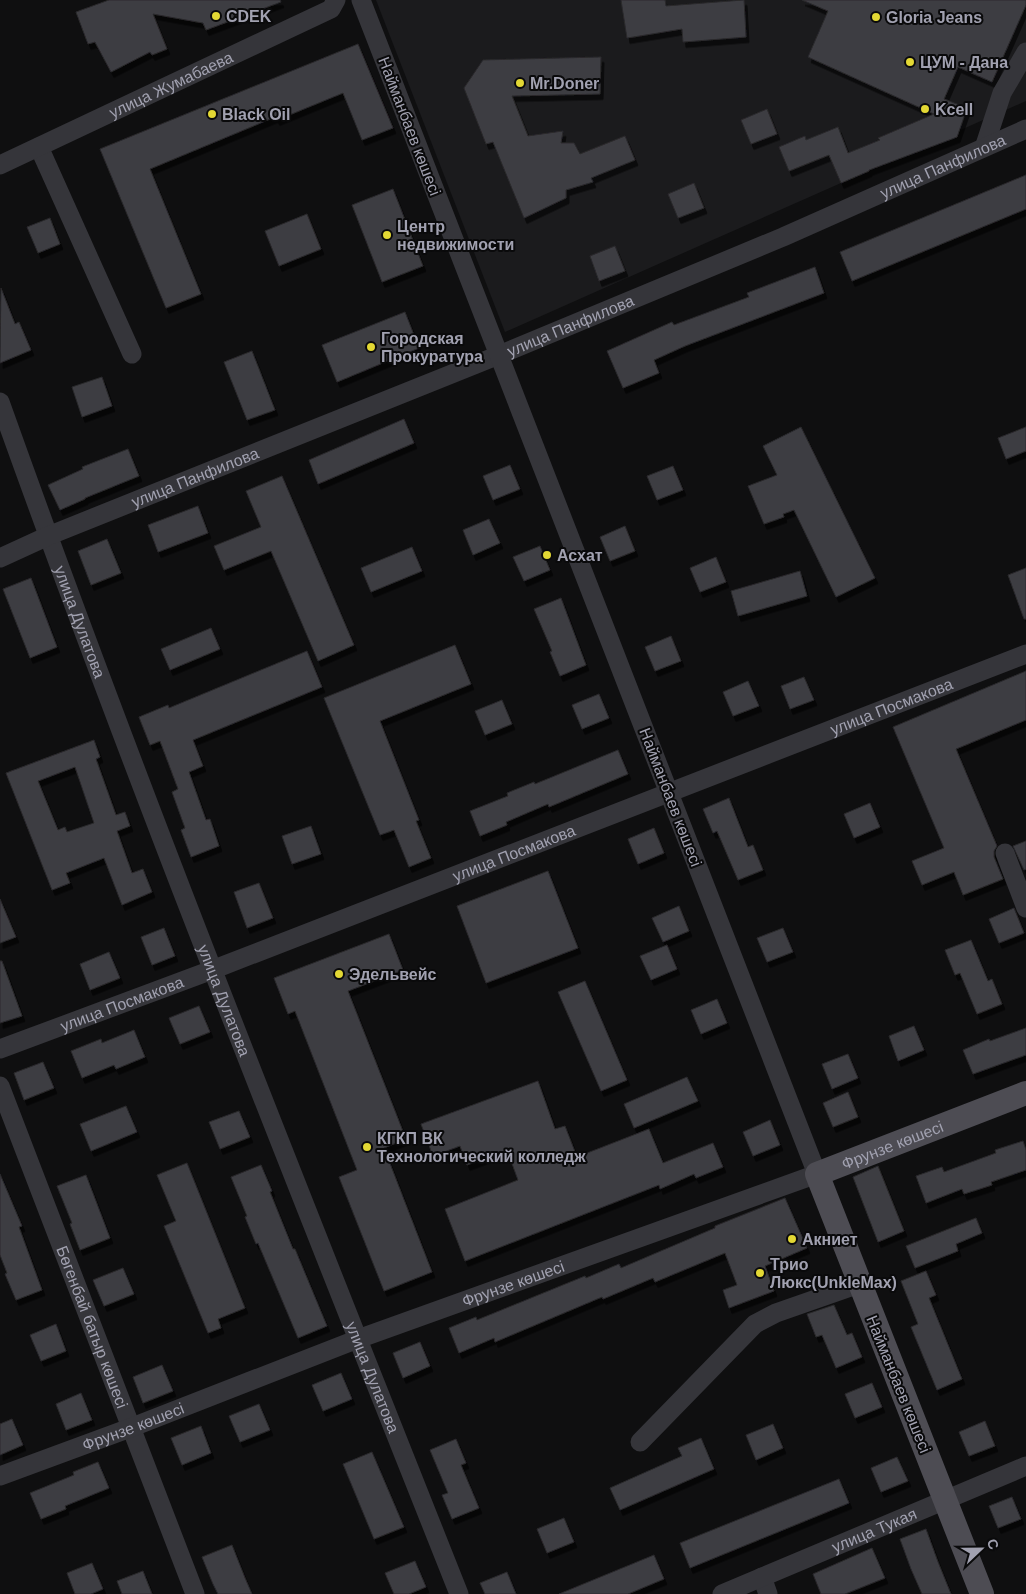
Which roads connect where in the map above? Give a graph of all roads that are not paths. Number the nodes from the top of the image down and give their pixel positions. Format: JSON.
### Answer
{"nodes":[{"id":1,"x":336,"y":0,"type":"edge"},
{"id":2,"x":362,"y":0,"type":"edge"},
{"id":3,"x":1026,"y":52,"type":"edge"},
{"id":4,"x":1026,"y":129,"type":"edge"},
{"id":5,"x":985,"y":145,"type":"junction"},
{"id":6,"x":39,"y":146,"type":"junction"},
{"id":7,"x":0,"y":165,"type":"edge"},
{"id":8,"x":132,"y":354,"type":"dead end"},
{"id":9,"x":498,"y":355,"type":"junction"},
{"id":10,"x":0,"y":402,"type":"edge"},
{"id":11,"x":48,"y":536,"type":"junction"},
{"id":12,"x":0,"y":558,"type":"edge"},
{"id":13,"x":1026,"y":654,"type":"edge"},
{"id":14,"x":669,"y":792,"type":"junction"},
{"id":15,"x":1005,"y":852,"type":"dead end"},
{"id":16,"x":1026,"y":908,"type":"edge"},
{"id":17,"x":212,"y":970,"type":"junction"},
{"id":18,"x":0,"y":1049,"type":"edge"},
{"id":19,"x":0,"y":1086,"type":"edge"},
{"id":20,"x":1026,"y":1093,"type":"edge"},
{"id":21,"x":817,"y":1174,"type":"junction"},
{"id":22,"x":859,"y":1284,"type":"junction"},
{"id":23,"x":358,"y":1339,"type":"junction"},
{"id":24,"x":130,"y":1428,"type":"junction"},
{"id":25,"x":640,"y":1442,"type":"dead end"},
{"id":26,"x":1026,"y":1466,"type":"edge"},
{"id":27,"x":0,"y":1476,"type":"edge"},
{"id":28,"x":945,"y":1500,"type":"junction"},
{"id":29,"x":765,"y":1586,"type":"edge"},
{"id":30,"x":195,"y":1594,"type":"edge"},
{"id":31,"x":459,"y":1594,"type":"edge"},
{"id":32,"x":722,"y":1594,"type":"edge"},
{"id":33,"x":982,"y":1594,"type":"edge"}],
"edges":[{"from":1,"to":6,"type":"street","name":"улица Жумабаева"},
{"from":2,"to":9,"type":"street","name":"Найманбаев көшесі"},
{"from":3,"to":5,"type":"street"},
{"from":4,"to":5,"type":"street","name":"улица Панфилова"},
{"from":5,"to":9,"type":"street","name":"улица Панфилова"},
{"from":6,"to":7,"type":"street","name":"улица Жумабаева"},
{"from":6,"to":8,"type":"street"},
{"from":9,"to":11,"type":"street","name":"улица Панфилова"},
{"from":9,"to":14,"type":"street","name":"Найманбаев көшесі"},
{"from":10,"to":11,"type":"street","name":"улица Дулатова"},
{"from":11,"to":12,"type":"street","name":"улица Панфилова"},
{"from":11,"to":17,"type":"street","name":"улица Дулатова"},
{"from":13,"to":14,"type":"street","name":"улица Посмакова"},
{"from":14,"to":17,"type":"street","name":"улица Посмакова"},
{"from":14,"to":21,"type":"street","name":"Найманбаев көшесі"},
{"from":15,"to":16,"type":"street"},
{"from":17,"to":18,"type":"street","name":"улица Посмакова"},
{"from":17,"to":23,"type":"street","name":"улица Дулатова"},
{"from":19,"to":24,"type":"street","name":"Бөгенбай батыр көшесі"},
{"from":20,"to":21,"type":"main road","name":"Фрунзе көшесі"},
{"from":21,"to":22,"type":"main road","name":"Найманбаев көшесі"},
{"from":21,"to":23,"type":"street","name":"Фрунзе көшесі"},
{"from":22,"to":25,"type":"street"},
{"from":22,"to":28,"type":"main road","name":"Найманбаев көшесі"},
{"from":23,"to":24,"type":"street","name":"Фрунзе көшесі"},
{"from":23,"to":31,"type":"street","name":"улица Дулатова"},
{"from":24,"to":27,"type":"street","name":"Фрунзе көшесі"},
{"from":24,"to":30,"type":"street","name":"Бөгенбай батыр көшесі"},
{"from":26,"to":28,"type":"street","name":"улица Тукая"},
{"from":28,"to":29,"type":"street","name":"улица Тукая"},
{"from":28,"to":33,"type":"main road","name":"Найманбаев көшесі"},
{"from":29,"to":32,"type":"street","name":"улица Тукая"}]}
